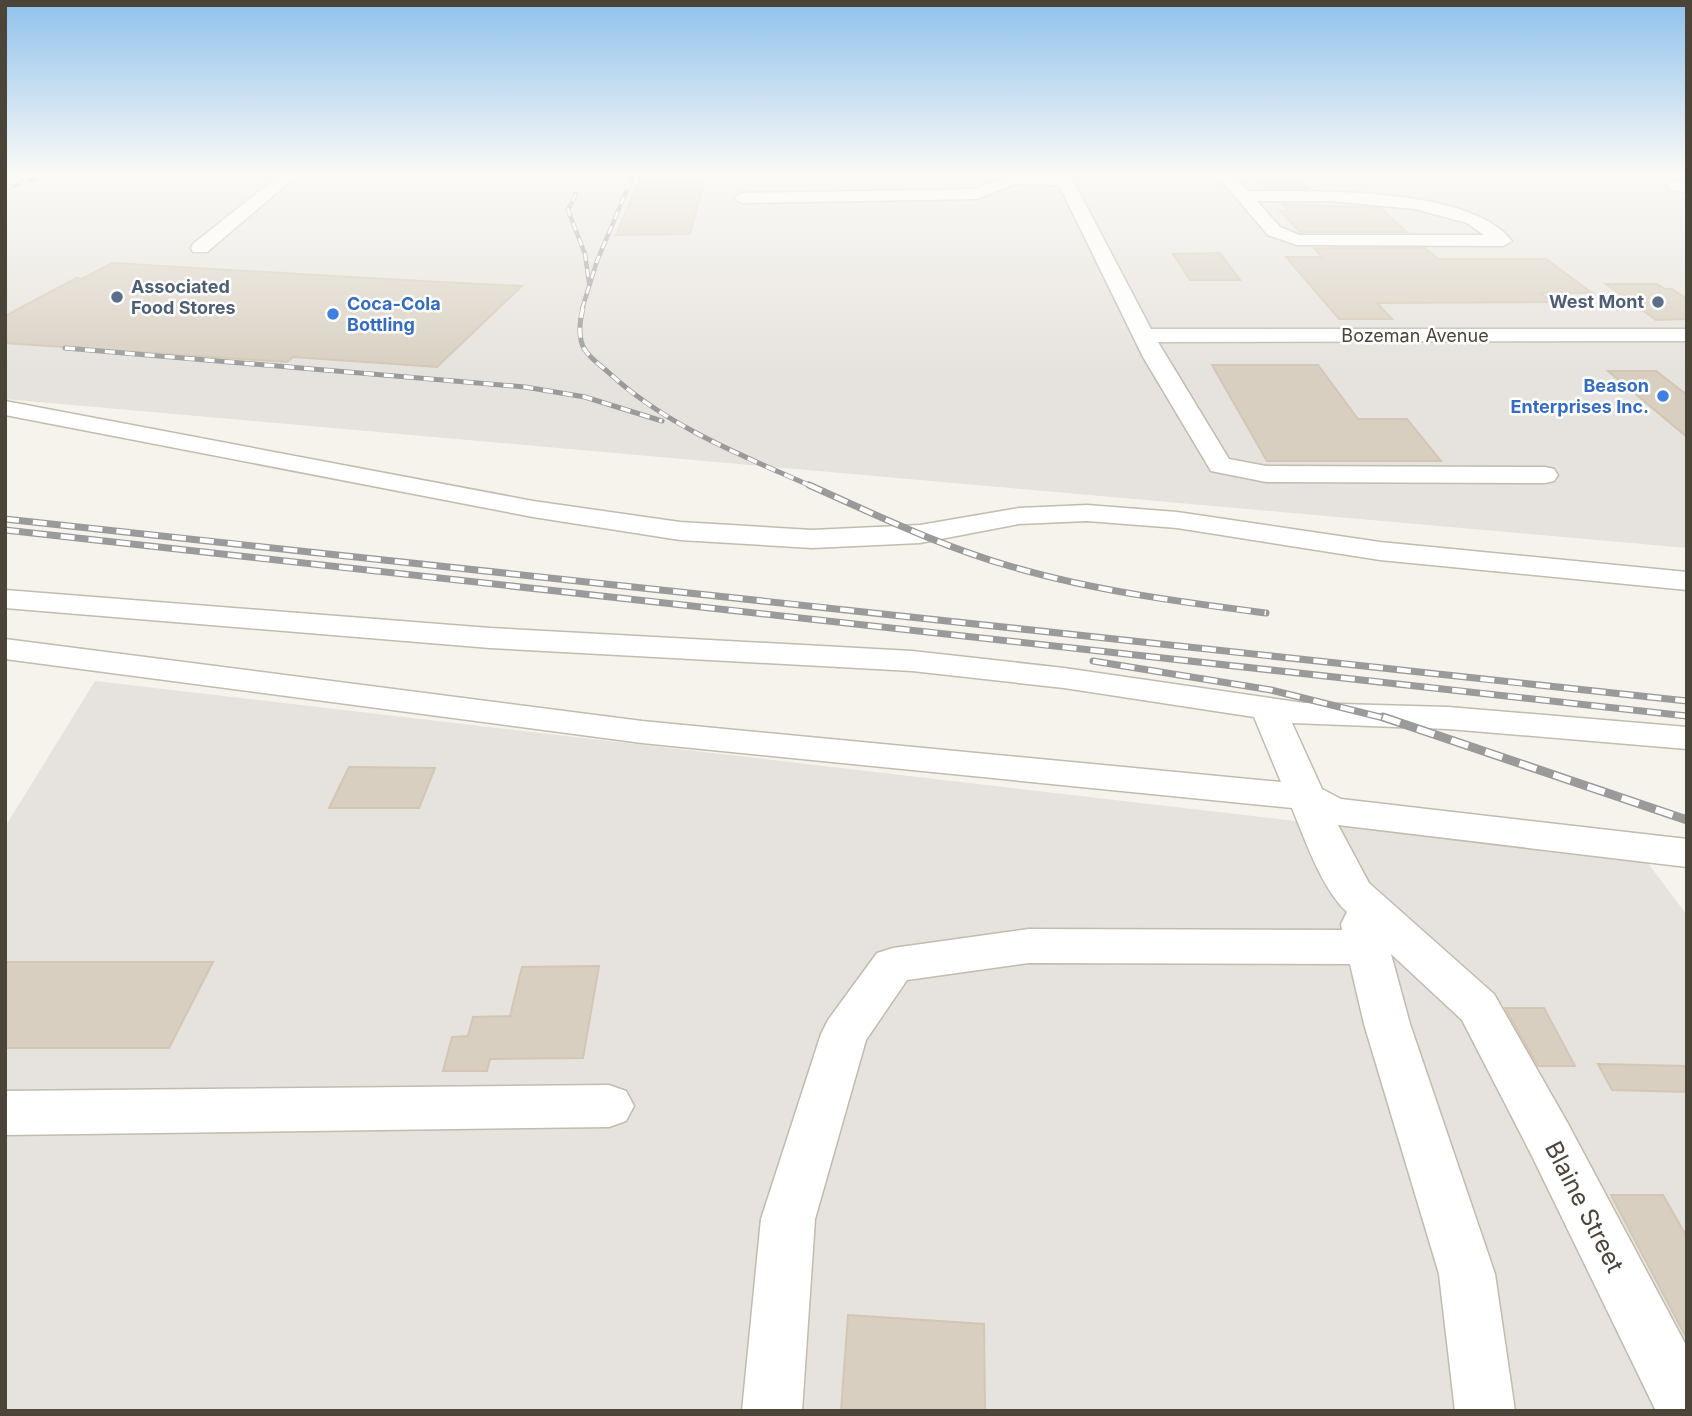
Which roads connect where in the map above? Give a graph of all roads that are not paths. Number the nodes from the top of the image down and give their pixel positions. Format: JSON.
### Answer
{"nodes":[{"id":1,"x":211,"y":239,"type":"edge"},
{"id":2,"x":1094,"y":239,"type":"edge"},
{"id":3,"x":1295,"y":239,"type":"edge"},
{"id":4,"x":1500,"y":239,"type":"edge"},
{"id":5,"x":200,"y":248,"type":"dead end"},
{"id":6,"x":1687,"y":335,"type":"edge"},
{"id":7,"x":1149,"y":346,"type":"junction"},
{"id":8,"x":5,"y":408,"type":"edge"},
{"id":9,"x":1545,"y":475,"type":"dead end"},
{"id":10,"x":1687,"y":582,"type":"edge"},
{"id":11,"x":5,"y":599,"type":"edge"},
{"id":12,"x":5,"y":649,"type":"edge"},
{"id":13,"x":1268,"y":709,"type":"junction"},
{"id":14,"x":1687,"y":738,"type":"edge"},
{"id":15,"x":1307,"y":797,"type":"junction"},
{"id":16,"x":1687,"y":852,"type":"edge"},
{"id":17,"x":1354,"y":894,"type":"junction"},
{"id":18,"x":1368,"y":947,"type":"junction"},
{"id":19,"x":609,"y":1106,"type":"dead end"},
{"id":20,"x":5,"y":1113,"type":"edge"},
{"id":21,"x":1687,"y":1409,"type":"edge"},
{"id":22,"x":772,"y":1411,"type":"edge"},
{"id":23,"x":1485,"y":1411,"type":"edge"}],
"edges":[{"from":1,"to":5,"type":"street"},
{"from":2,"to":7,"type":"street"},
{"from":3,"to":4,"type":"street"},
{"from":6,"to":7,"type":"street","name":"Bozeman Avenue"},
{"from":7,"to":9,"type":"street"},
{"from":8,"to":10,"type":"street"},
{"from":11,"to":13,"type":"street"},
{"from":12,"to":15,"type":"street"},
{"from":13,"to":14,"type":"street"},
{"from":13,"to":15,"type":"street"},
{"from":15,"to":16,"type":"street"},
{"from":15,"to":17,"type":"street"},
{"from":17,"to":18,"type":"street"},
{"from":17,"to":21,"type":"street","name":"Blaine Street"},
{"from":18,"to":22,"type":"street"},
{"from":18,"to":23,"type":"street"},
{"from":19,"to":20,"type":"street"}]}
